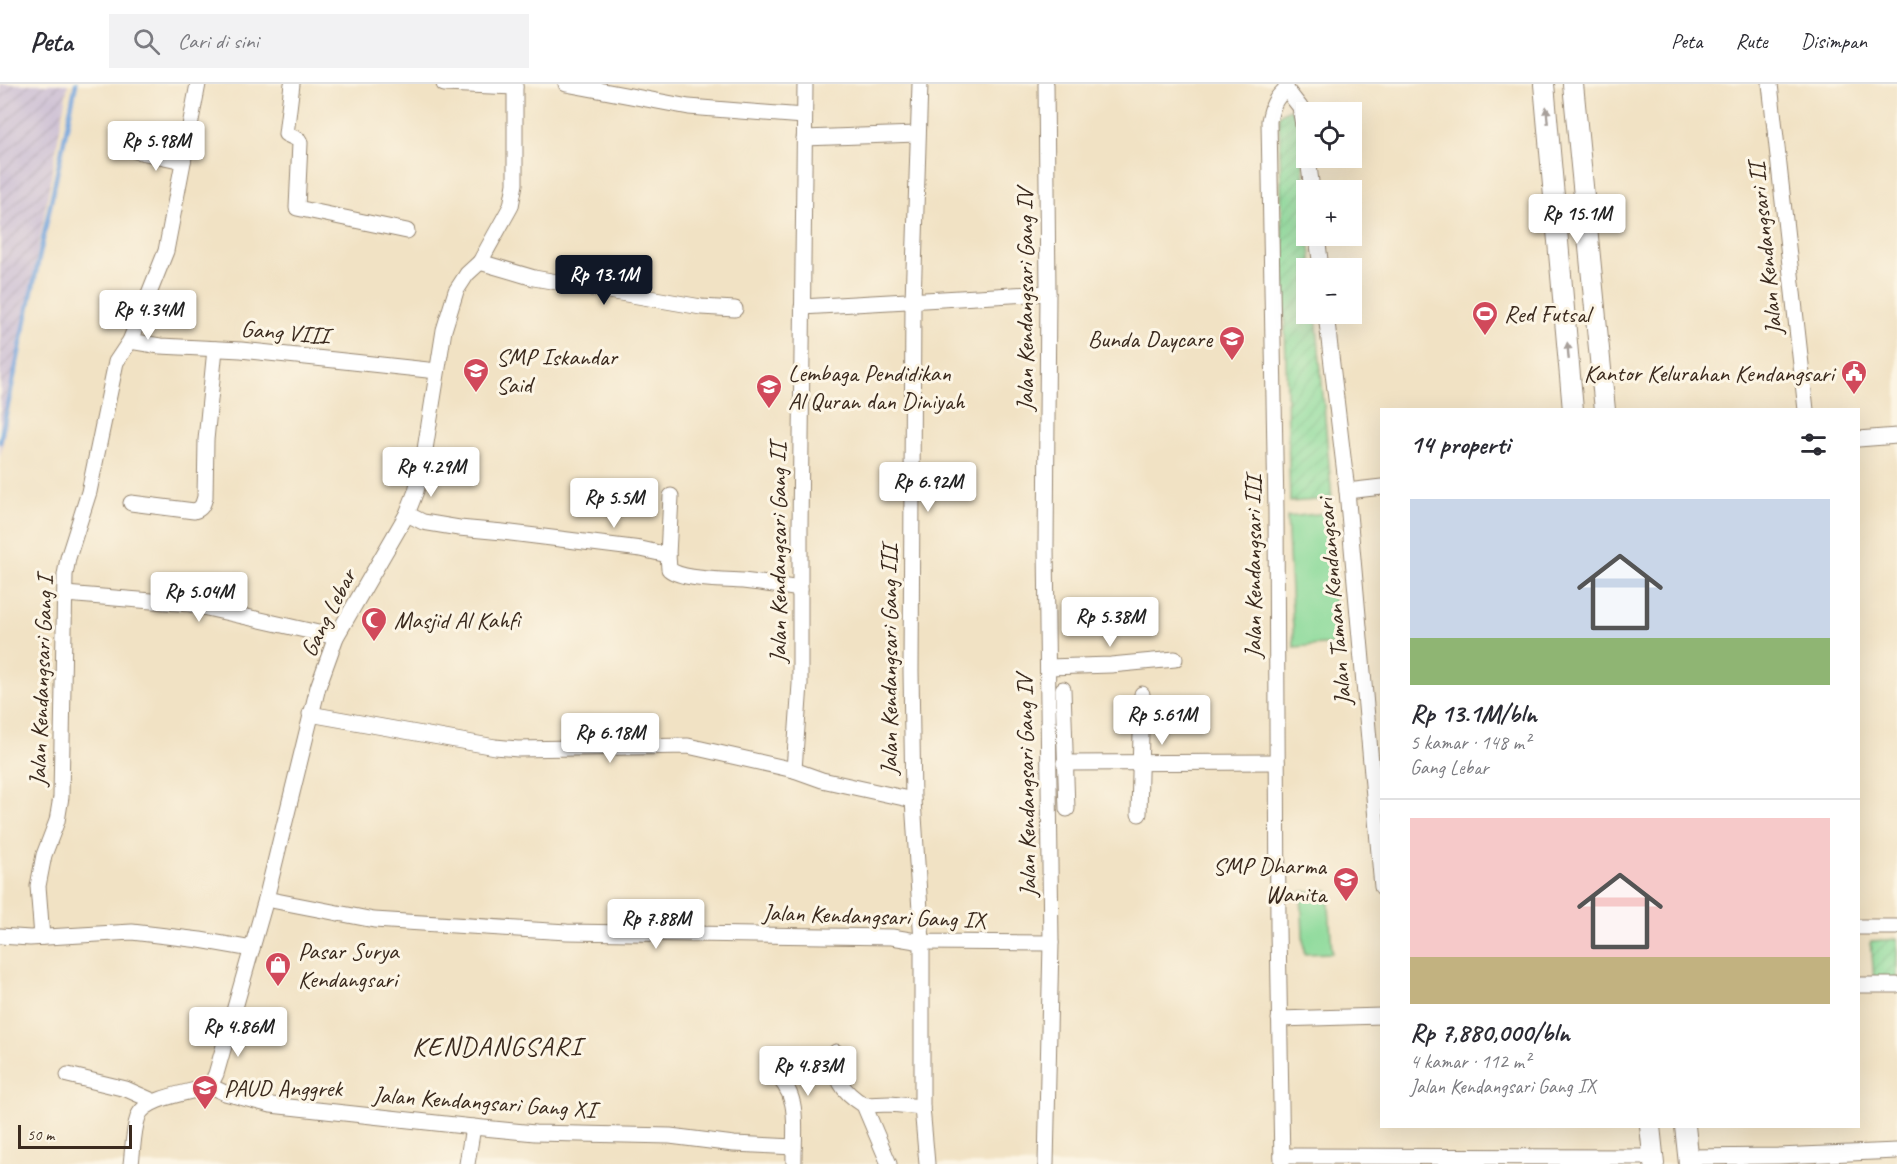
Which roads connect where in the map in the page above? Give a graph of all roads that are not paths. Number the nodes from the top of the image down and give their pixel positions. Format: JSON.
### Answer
{"nodes":[{"id":1,"x":198,"y":84,"type":"edge"},
{"id":2,"x":292,"y":84,"type":"edge"},
{"id":3,"x":444,"y":84,"type":"edge"},
{"id":4,"x":566,"y":84,"type":"edge"},
{"id":5,"x":805,"y":84,"type":"edge"},
{"id":6,"x":920,"y":84,"type":"edge"},
{"id":7,"x":1046,"y":84,"type":"edge"},
{"id":8,"x":1544,"y":84,"type":"edge"},
{"id":9,"x":1573,"y":84,"type":"edge"},
{"id":10,"x":1770,"y":84,"type":"edge"},
{"id":11,"x":515,"y":86,"type":"edge"},
{"id":12,"x":1286,"y":86,"type":"edge"},
{"id":13,"x":1298,"y":102,"type":"edge"},
{"id":14,"x":804,"y":116,"type":"junction"},
{"id":15,"x":917,"y":134,"type":"junction"},
{"id":16,"x":804,"y":138,"type":"junction"},
{"id":17,"x":1579,"y":140,"type":"junction"},
{"id":18,"x":1549,"y":143,"type":"junction"},
{"id":19,"x":136,"y":151,"type":"dead end"},
{"id":20,"x":183,"y":161,"type":"junction"},
{"id":21,"x":407,"y":231,"type":"dead end"},
{"id":22,"x":480,"y":262,"type":"junction"},
{"id":23,"x":1048,"y":293,"type":"junction"},
{"id":24,"x":913,"y":301,"type":"junction"},
{"id":25,"x":802,"y":307,"type":"junction"},
{"id":26,"x":735,"y":309,"type":"dead end"},
{"id":27,"x":1327,"y":324,"type":"edge"},
{"id":28,"x":130,"y":341,"type":"junction"},
{"id":29,"x":215,"y":349,"type":"junction"},
{"id":30,"x":437,"y":371,"type":"junction"},
{"id":31,"x":1573,"y":408,"type":"edge"},
{"id":32,"x":1605,"y":408,"type":"edge"},
{"id":33,"x":1806,"y":408,"type":"edge"},
{"id":34,"x":1897,"y":436,"type":"edge"},
{"id":35,"x":1860,"y":439,"type":"edge"},
{"id":36,"x":1380,"y":488,"type":"edge"},
{"id":37,"x":1347,"y":491,"type":"junction"},
{"id":38,"x":671,"y":496,"type":"dead end"},
{"id":39,"x":130,"y":503,"type":"dead end"},
{"id":40,"x":407,"y":514,"type":"junction"},
{"id":41,"x":668,"y":555,"type":"junction"},
{"id":42,"x":800,"y":589,"type":"junction"},
{"id":43,"x":65,"y":594,"type":"junction"},
{"id":44,"x":336,"y":637,"type":"junction"},
{"id":45,"x":1175,"y":659,"type":"dead end"},
{"id":46,"x":1048,"y":667,"type":"junction"},
{"id":47,"x":1063,"y":690,"type":"dead end"},
{"id":48,"x":1142,"y":694,"type":"dead end"},
{"id":49,"x":310,"y":714,"type":"junction"},
{"id":50,"x":1277,"y":762,"type":"junction"},
{"id":51,"x":1064,"y":763,"type":"junction"},
{"id":52,"x":1139,"y":763,"type":"junction"},
{"id":53,"x":794,"y":770,"type":"junction"},
{"id":54,"x":913,"y":800,"type":"junction"},
{"id":55,"x":1067,"y":808,"type":"dead end"},
{"id":56,"x":1139,"y":814,"type":"dead end"},
{"id":57,"x":1380,"y":864,"type":"edge"},
{"id":58,"x":266,"y":899,"type":"junction"},
{"id":59,"x":1860,"y":927,"type":"edge"},
{"id":60,"x":1897,"y":927,"type":"edge"},
{"id":61,"x":0,"y":936,"type":"edge"},
{"id":62,"x":42,"y":937,"type":"junction"},
{"id":63,"x":922,"y":942,"type":"junction"},
{"id":64,"x":1051,"y":943,"type":"junction"},
{"id":65,"x":252,"y":949,"type":"junction"},
{"id":66,"x":1860,"y":985,"type":"edge"},
{"id":67,"x":1897,"y":985,"type":"edge"},
{"id":68,"x":1380,"y":1016,"type":"edge"},
{"id":69,"x":1279,"y":1019,"type":"junction"},
{"id":70,"x":836,"y":1052,"type":"dead end"},
{"id":71,"x":771,"y":1071,"type":"dead end"},
{"id":72,"x":68,"y":1075,"type":"dead end"},
{"id":73,"x":210,"y":1086,"type":"junction"},
{"id":74,"x":153,"y":1101,"type":"junction"},
{"id":75,"x":864,"y":1105,"type":"junction"},
{"id":76,"x":922,"y":1107,"type":"junction"},
{"id":77,"x":473,"y":1127,"type":"junction"},
{"id":78,"x":1650,"y":1128,"type":"edge"},
{"id":79,"x":1685,"y":1128,"type":"edge"},
{"id":80,"x":794,"y":1147,"type":"junction"},
{"id":81,"x":1897,"y":1151,"type":"edge"},
{"id":82,"x":1282,"y":1160,"type":"edge"},
{"id":83,"x":1654,"y":1160,"type":"edge"},
{"id":84,"x":1689,"y":1161,"type":"edge"},
{"id":85,"x":131,"y":1164,"type":"edge"},
{"id":86,"x":467,"y":1164,"type":"edge"},
{"id":87,"x":794,"y":1164,"type":"edge"},
{"id":88,"x":889,"y":1164,"type":"edge"},
{"id":89,"x":927,"y":1164,"type":"edge"},
{"id":90,"x":1046,"y":1164,"type":"edge"}],
"edges":[{"from":1,"to":20,"type":"street","name":"Jalan Kendangsari Gang I"},
{"from":2,"to":21,"type":"street"},
{"from":3,"to":11,"type":"street"},
{"from":4,"to":14,"type":"street"},
{"from":5,"to":14,"type":"street","name":"Jalan Kendangsari Gang II"},
{"from":6,"to":15,"type":"street","name":"Jalan Kendangsari Gang III"},
{"from":7,"to":23,"type":"street","name":"Jalan Kendangsari Gang IV"},
{"from":18,"to":8,"type":"main road","one_way":true},
{"from":9,"to":17,"type":"main road"},
{"from":10,"to":33,"type":"street","name":"Jalan Kendangsari II"},
{"from":11,"to":22,"type":"street","name":"Gang Lebar"},
{"from":12,"to":13,"type":"street"},
{"from":12,"to":50,"type":"street","name":"Jalan Kendangsari III"},
{"from":14,"to":16,"type":"street","name":"Jalan Kendangsari Gang II"},
{"from":15,"to":16,"type":"street"},
{"from":15,"to":24,"type":"street","name":"Jalan Kendangsari Gang III"},
{"from":16,"to":25,"type":"street","name":"Jalan Kendangsari Gang II"},
{"from":17,"to":18,"type":"main road"},
{"from":17,"to":32,"type":"main road"},
{"from":31,"to":18,"type":"main road","one_way":true},
{"from":19,"to":20,"type":"street"},
{"from":20,"to":28,"type":"street","name":"Jalan Kendangsari Gang I"},
{"from":22,"to":26,"type":"street"},
{"from":22,"to":30,"type":"street","name":"Gang Lebar"},
{"from":23,"to":24,"type":"street"},
{"from":23,"to":46,"type":"street","name":"Jalan Kendangsari Gang IV"},
{"from":24,"to":25,"type":"street"},
{"from":24,"to":54,"type":"street","name":"Jalan Kendangsari Gang III"},
{"from":25,"to":42,"type":"street","name":"Jalan Kendangsari Gang II"},
{"from":27,"to":37,"type":"street","name":"Jalan Taman Kendangsari"},
{"from":28,"to":29,"type":"street","name":"Gang VIII"},
{"from":28,"to":43,"type":"street","name":"Jalan Kendangsari Gang I"},
{"from":29,"to":30,"type":"street","name":"Gang VIII"},
{"from":29,"to":39,"type":"street"},
{"from":30,"to":40,"type":"street","name":"Gang Lebar"},
{"from":34,"to":35,"type":"street"},
{"from":36,"to":37,"type":"street"},
{"from":37,"to":57,"type":"street","name":"Jalan Taman Kendangsari"},
{"from":38,"to":41,"type":"street"},
{"from":40,"to":41,"type":"street"},
{"from":40,"to":44,"type":"street","name":"Gang Lebar"},
{"from":41,"to":42,"type":"street"},
{"from":42,"to":53,"type":"street","name":"Jalan Kendangsari Gang II"},
{"from":43,"to":44,"type":"street"},
{"from":43,"to":62,"type":"street","name":"Jalan Kendangsari Gang I"},
{"from":44,"to":49,"type":"street","name":"Gang Lebar"},
{"from":45,"to":46,"type":"street"},
{"from":46,"to":64,"type":"street","name":"Jalan Kendangsari Gang IV"},
{"from":47,"to":51,"type":"street"},
{"from":48,"to":52,"type":"street"},
{"from":49,"to":53,"type":"street"},
{"from":49,"to":58,"type":"street","name":"Gang Lebar"},
{"from":50,"to":52,"type":"street"},
{"from":50,"to":69,"type":"street","name":"Jalan Kendangsari III"},
{"from":51,"to":52,"type":"street"},
{"from":51,"to":55,"type":"street"},
{"from":52,"to":56,"type":"street"},
{"from":53,"to":54,"type":"street"},
{"from":54,"to":63,"type":"street","name":"Jalan Kendangsari Gang III"},
{"from":58,"to":63,"type":"street","name":"Jalan Kendangsari Gang IX"},
{"from":58,"to":65,"type":"street","name":"Gang Lebar"},
{"from":59,"to":60,"type":"street"},
{"from":61,"to":62,"type":"street"},
{"from":62,"to":65,"type":"street"},
{"from":63,"to":64,"type":"street","name":"Jalan Kendangsari Gang IX"},
{"from":63,"to":76,"type":"street","name":"Jalan Kendangsari Gang III"},
{"from":64,"to":90,"type":"street","name":"Jalan Kendangsari Gang IV"},
{"from":65,"to":73,"type":"street","name":"Gang Lebar"},
{"from":66,"to":67,"type":"street"},
{"from":68,"to":69,"type":"street"},
{"from":69,"to":82,"type":"street","name":"Jalan Kendangsari III"},
{"from":70,"to":75,"type":"street"},
{"from":71,"to":80,"type":"street"},
{"from":72,"to":74,"type":"street"},
{"from":73,"to":74,"type":"street"},
{"from":73,"to":77,"type":"street","name":"Jalan Kendangsari Gang XI"},
{"from":74,"to":85,"type":"street"},
{"from":75,"to":76,"type":"street"},
{"from":75,"to":88,"type":"street"},
{"from":76,"to":89,"type":"street","name":"Jalan Kendangsari Gang III"},
{"from":77,"to":80,"type":"street","name":"Jalan Kendangsari Gang XI"},
{"from":77,"to":86,"type":"street"},
{"from":78,"to":83,"type":"main road"},
{"from":79,"to":84,"type":"main road"},
{"from":80,"to":87,"type":"street"},
{"from":81,"to":84,"type":"street"},
{"from":82,"to":83,"type":"street"}]}
